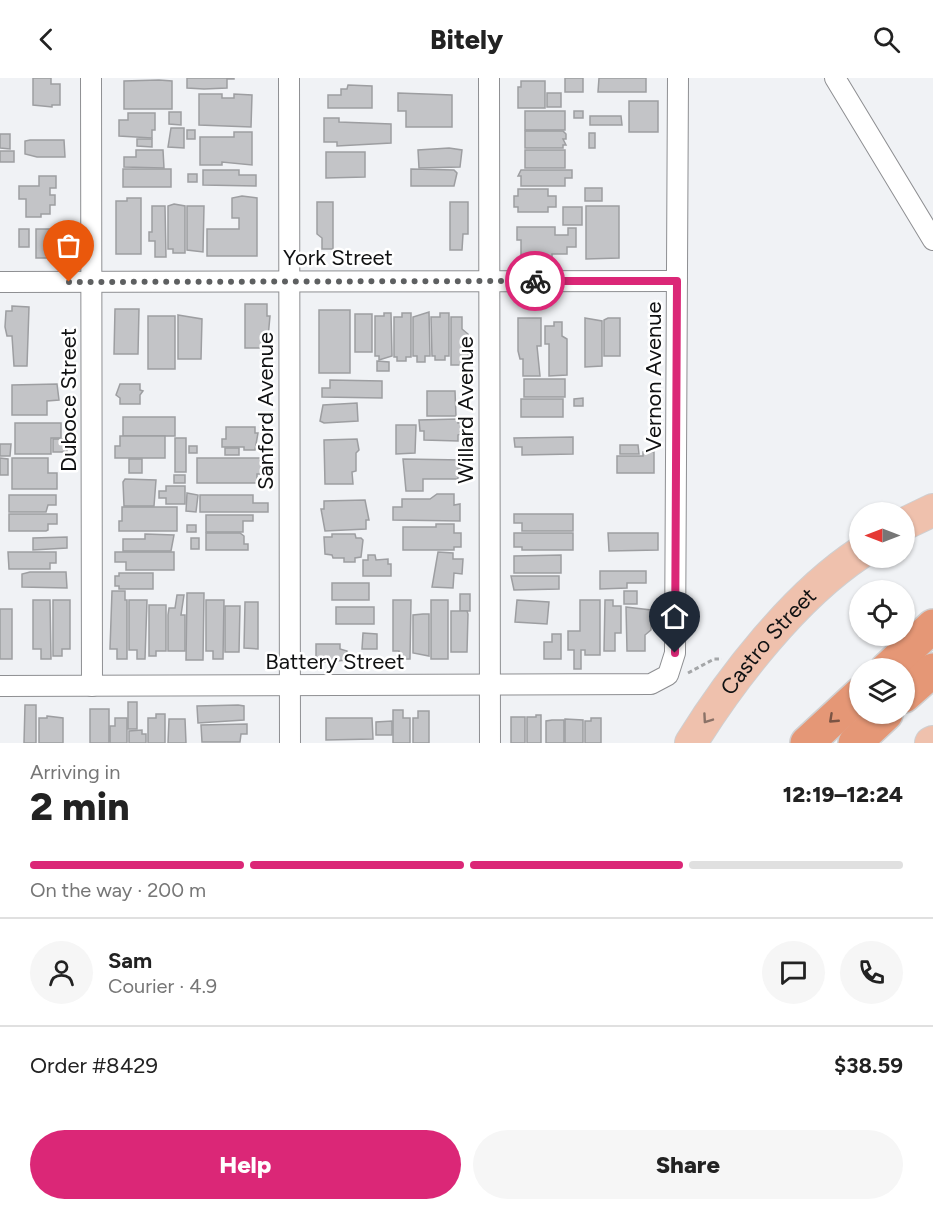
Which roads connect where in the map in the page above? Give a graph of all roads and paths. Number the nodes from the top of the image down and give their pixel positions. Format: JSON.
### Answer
{"nodes":[{"id":1,"x":91,"y":78,"type":"edge"},
{"id":2,"x":289,"y":78,"type":"edge"},
{"id":3,"x":489,"y":78,"type":"edge"},
{"id":4,"x":678,"y":78,"type":"edge"},
{"id":5,"x":835,"y":78,"type":"edge"},
{"id":6,"x":933,"y":240,"type":"edge"},
{"id":7,"x":489,"y":281,"type":"junction"},
{"id":8,"x":677,"y":281,"type":"junction"},
{"id":9,"x":0,"y":282,"type":"edge"},
{"id":10,"x":288,"y":282,"type":"junction"},
{"id":11,"x":92,"y":283,"type":"junction"},
{"id":12,"x":933,"y":510,"type":"edge"},
{"id":13,"x":915,"y":519,"type":"edge"},
{"id":14,"x":849,"y":560,"type":"edge"},
{"id":15,"x":933,"y":626,"type":"edge"},
{"id":16,"x":898,"y":658,"type":"edge"},
{"id":17,"x":723,"y":659,"type":"dead end"},
{"id":18,"x":933,"y":670,"type":"edge"},
{"id":19,"x":668,"y":675,"type":"junction"},
{"id":20,"x":290,"y":685,"type":"junction"},
{"id":21,"x":489,"y":685,"type":"junction"},
{"id":22,"x":0,"y":686,"type":"edge"},
{"id":23,"x":92,"y":686,"type":"junction"},
{"id":24,"x":915,"y":686,"type":"edge"},
{"id":25,"x":849,"y":704,"type":"edge"},
{"id":26,"x":875,"y":724,"type":"edge"},
{"id":27,"x":290,"y":743,"type":"edge"},
{"id":28,"x":490,"y":743,"type":"edge"},
{"id":29,"x":691,"y":743,"type":"edge"},
{"id":30,"x":807,"y":743,"type":"edge"},
{"id":31,"x":855,"y":743,"type":"edge"}],
"edges":[{"from":1,"to":11,"type":"street","name":"Duboce Street"},
{"from":2,"to":10,"type":"street","name":"Sanford Avenue"},
{"from":3,"to":7,"type":"street","name":"Willard Avenue"},
{"from":4,"to":8,"type":"street","name":"Vernon Avenue"},
{"from":5,"to":6,"type":"street"},
{"from":7,"to":8,"type":"street","name":"York Street"},
{"from":7,"to":10,"type":"street","name":"York Street"},
{"from":7,"to":21,"type":"street","name":"Willard Avenue"},
{"from":8,"to":19,"type":"street","name":"Vernon Avenue"},
{"from":9,"to":11,"type":"street","name":"York Street"},
{"from":10,"to":11,"type":"street","name":"York Street"},
{"from":10,"to":20,"type":"street","name":"Sanford Avenue"},
{"from":11,"to":23,"type":"street","name":"Duboce Street"},
{"from":12,"to":13,"type":"main road"},
{"from":14,"to":29,"type":"main road","name":"Castro Street","one_way":true},
{"from":15,"to":16,"type":"highway"},
{"from":17,"to":19,"type":"path"},
{"from":18,"to":24,"type":"highway"},
{"from":19,"to":21,"type":"street","name":"Battery Street"},
{"from":20,"to":21,"type":"street","name":"Battery Street"},
{"from":20,"to":23,"type":"street","name":"Battery Street"},
{"from":20,"to":27,"type":"street","name":"Sanford Avenue"},
{"from":21,"to":28,"type":"street","name":"Willard Avenue"},
{"from":22,"to":23,"type":"street","name":"Battery Street"},
{"from":25,"to":30,"type":"highway","one_way":true},
{"from":26,"to":31,"type":"highway"}]}
